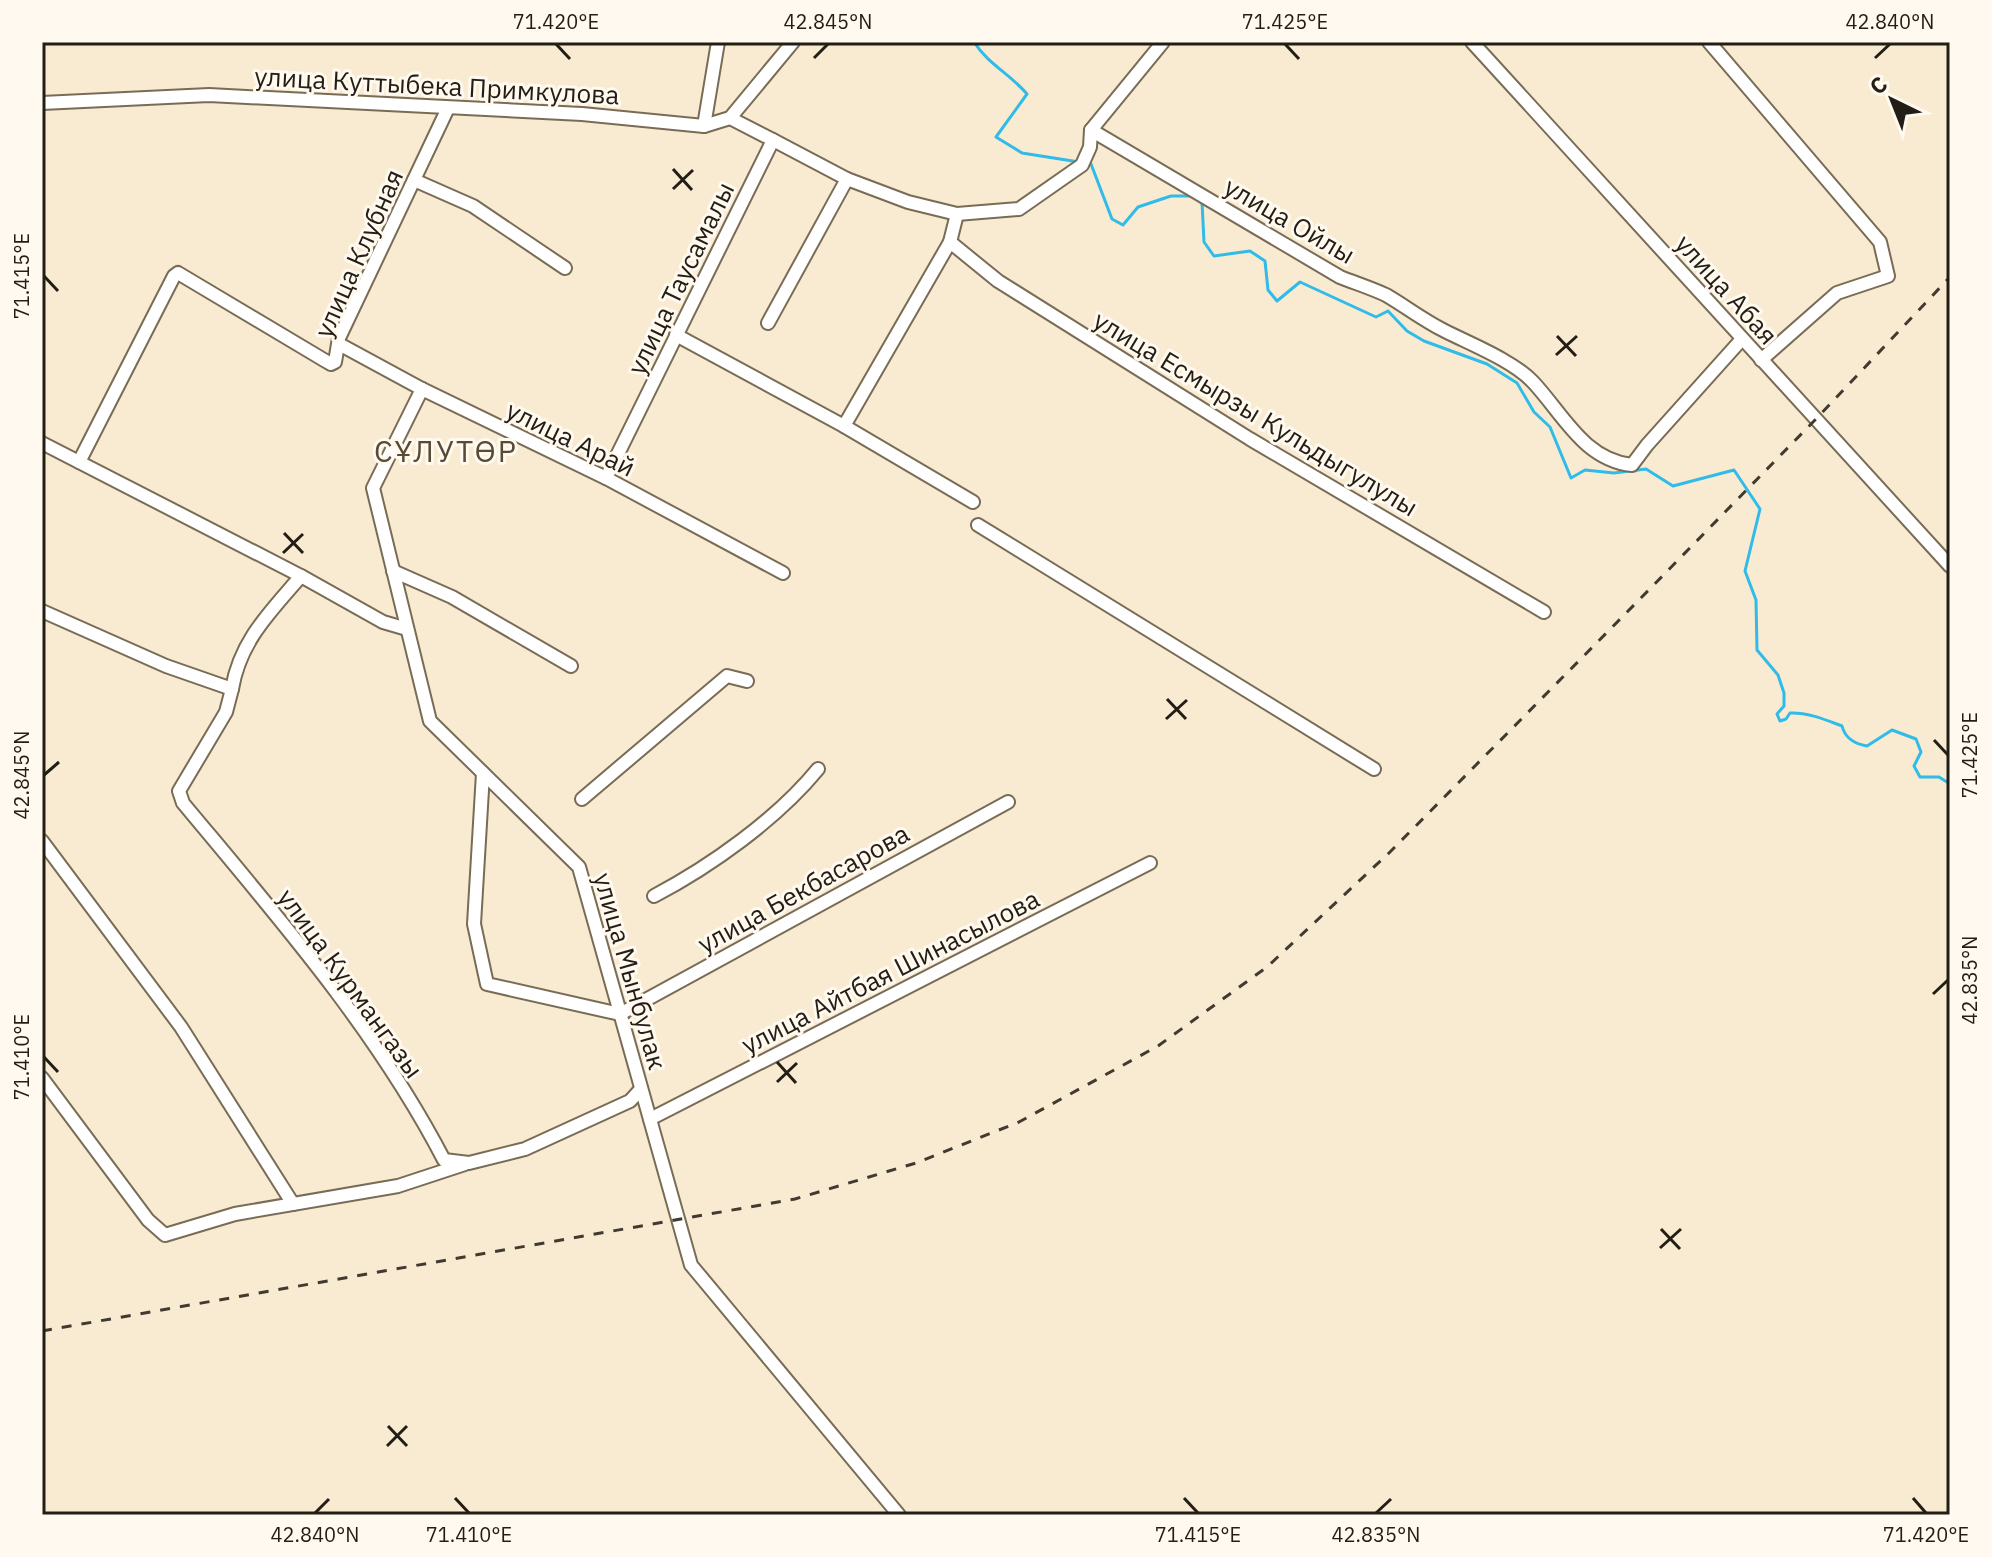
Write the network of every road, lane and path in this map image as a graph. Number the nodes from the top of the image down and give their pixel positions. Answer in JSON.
{"nodes":[{"id":1,"x":718,"y":42,"type":"edge"},
{"id":2,"x":793,"y":42,"type":"edge"},
{"id":3,"x":1163,"y":42,"type":"edge"},
{"id":4,"x":1472,"y":42,"type":"edge"},
{"id":5,"x":1709,"y":42,"type":"edge"},
{"id":6,"x":42,"y":103,"type":"edge"},
{"id":7,"x":448,"y":108,"type":"junction"},
{"id":8,"x":730,"y":118,"type":"junction"},
{"id":9,"x":704,"y":126,"type":"junction"},
{"id":10,"x":1091,"y":130,"type":"junction"},
{"id":11,"x":773,"y":140,"type":"junction"},
{"id":12,"x":847,"y":179,"type":"junction"},
{"id":13,"x":414,"y":180,"type":"junction"},
{"id":14,"x":957,"y":214,"type":"junction"},
{"id":15,"x":950,"y":242,"type":"junction"},
{"id":16,"x":565,"y":268,"type":"dead end"},
{"id":17,"x":768,"y":323,"type":"dead end"},
{"id":18,"x":676,"y":335,"type":"junction"},
{"id":19,"x":1742,"y":339,"type":"junction"},
{"id":20,"x":339,"y":344,"type":"junction"},
{"id":21,"x":1761,"y":360,"type":"junction"},
{"id":22,"x":422,"y":389,"type":"junction"},
{"id":23,"x":844,"y":426,"type":"junction"},
{"id":24,"x":42,"y":443,"type":"edge"},
{"id":25,"x":79,"y":462,"type":"junction"},
{"id":26,"x":606,"y":478,"type":"junction"},
{"id":27,"x":973,"y":502,"type":"dead end"},
{"id":28,"x":978,"y":525,"type":"dead end"},
{"id":29,"x":1950,"y":566,"type":"edge"},
{"id":30,"x":393,"y":571,"type":"junction"},
{"id":31,"x":783,"y":573,"type":"dead end"},
{"id":32,"x":301,"y":576,"type":"junction"},
{"id":33,"x":42,"y":611,"type":"edge"},
{"id":34,"x":1544,"y":612,"type":"dead end"},
{"id":35,"x":407,"y":629,"type":"junction"},
{"id":36,"x":571,"y":666,"type":"dead end"},
{"id":37,"x":747,"y":681,"type":"dead end"},
{"id":38,"x":232,"y":689,"type":"junction"},
{"id":39,"x":818,"y":769,"type":"dead end"},
{"id":40,"x":1374,"y":769,"type":"dead end"},
{"id":41,"x":483,"y":773,"type":"junction"},
{"id":42,"x":582,"y":799,"type":"dead end"},
{"id":43,"x":1008,"y":802,"type":"dead end"},
{"id":44,"x":42,"y":841,"type":"edge"},
{"id":45,"x":1150,"y":863,"type":"dead end"},
{"id":46,"x":654,"y":896,"type":"dead end"},
{"id":47,"x":620,"y":1014,"type":"junction"},
{"id":48,"x":42,"y":1078,"type":"edge"},
{"id":49,"x":641,"y":1089,"type":"junction"},
{"id":50,"x":650,"y":1119,"type":"junction"},
{"id":51,"x":469,"y":1163,"type":"junction"},
{"id":52,"x":293,"y":1204,"type":"junction"},
{"id":53,"x":899,"y":1515,"type":"edge"}],
"edges":[{"from":1,"to":9,"type":"street"},
{"from":2,"to":8,"type":"street"},
{"from":3,"to":10,"type":"street"},
{"from":4,"to":19,"type":"street","name":"улица Абая"},
{"from":5,"to":21,"type":"street"},
{"from":6,"to":7,"type":"street","name":"улица Куттыбека Примкулова"},
{"from":7,"to":9,"type":"street","name":"улица Куттыбека Примкулова"},
{"from":7,"to":13,"type":"street","name":"улица Клубная"},
{"from":8,"to":9,"type":"street","name":"улица Куттыбека Примкулова"},
{"from":8,"to":11,"type":"street"},
{"from":10,"to":14,"type":"street"},
{"from":10,"to":19,"type":"street","name":"улица Ойлы"},
{"from":11,"to":12,"type":"street"},
{"from":11,"to":18,"type":"street","name":"улица Таусамалы"},
{"from":12,"to":14,"type":"street"},
{"from":12,"to":17,"type":"street"},
{"from":13,"to":16,"type":"street"},
{"from":13,"to":20,"type":"street","name":"улица Клубная"},
{"from":14,"to":15,"type":"street"},
{"from":15,"to":23,"type":"street"},
{"from":15,"to":34,"type":"street","name":"улица Есмырзы Кульдыгулулы"},
{"from":18,"to":23,"type":"street"},
{"from":18,"to":26,"type":"street","name":"улица Таусамалы"},
{"from":19,"to":21,"type":"street","name":"улица Абая"},
{"from":20,"to":22,"type":"street","name":"улица Арай"},
{"from":20,"to":25,"type":"street","name":"улица Клубная"},
{"from":21,"to":29,"type":"street","name":"улица Абая"},
{"from":22,"to":26,"type":"street","name":"улица Арай"},
{"from":22,"to":30,"type":"street","name":"улица Мынбулак"},
{"from":23,"to":27,"type":"street"},
{"from":24,"to":25,"type":"street"},
{"from":25,"to":32,"type":"street"},
{"from":26,"to":31,"type":"street","name":"улица Арай"},
{"from":28,"to":40,"type":"street"},
{"from":30,"to":35,"type":"street","name":"улица Мынбулак"},
{"from":30,"to":36,"type":"street"},
{"from":32,"to":35,"type":"street"},
{"from":32,"to":38,"type":"street"},
{"from":33,"to":38,"type":"street"},
{"from":35,"to":41,"type":"street","name":"улица Мынбулак"},
{"from":37,"to":42,"type":"street"},
{"from":38,"to":51,"type":"street","name":"улица Курмангазы"},
{"from":39,"to":46,"type":"street"},
{"from":41,"to":47,"type":"street","name":"улица Мынбулак"},
{"from":41,"to":47,"type":"street"},
{"from":43,"to":47,"type":"street","name":"улица Бекбасарова"},
{"from":44,"to":52,"type":"street"},
{"from":45,"to":50,"type":"street","name":"улица Айтбая Шинасылова"},
{"from":47,"to":49,"type":"street","name":"улица Мынбулак"},
{"from":48,"to":52,"type":"street"},
{"from":49,"to":50,"type":"street","name":"улица Мынбулак"},
{"from":49,"to":51,"type":"street"},
{"from":50,"to":53,"type":"street","name":"улица Мынбулак"},
{"from":51,"to":52,"type":"street"}]}
